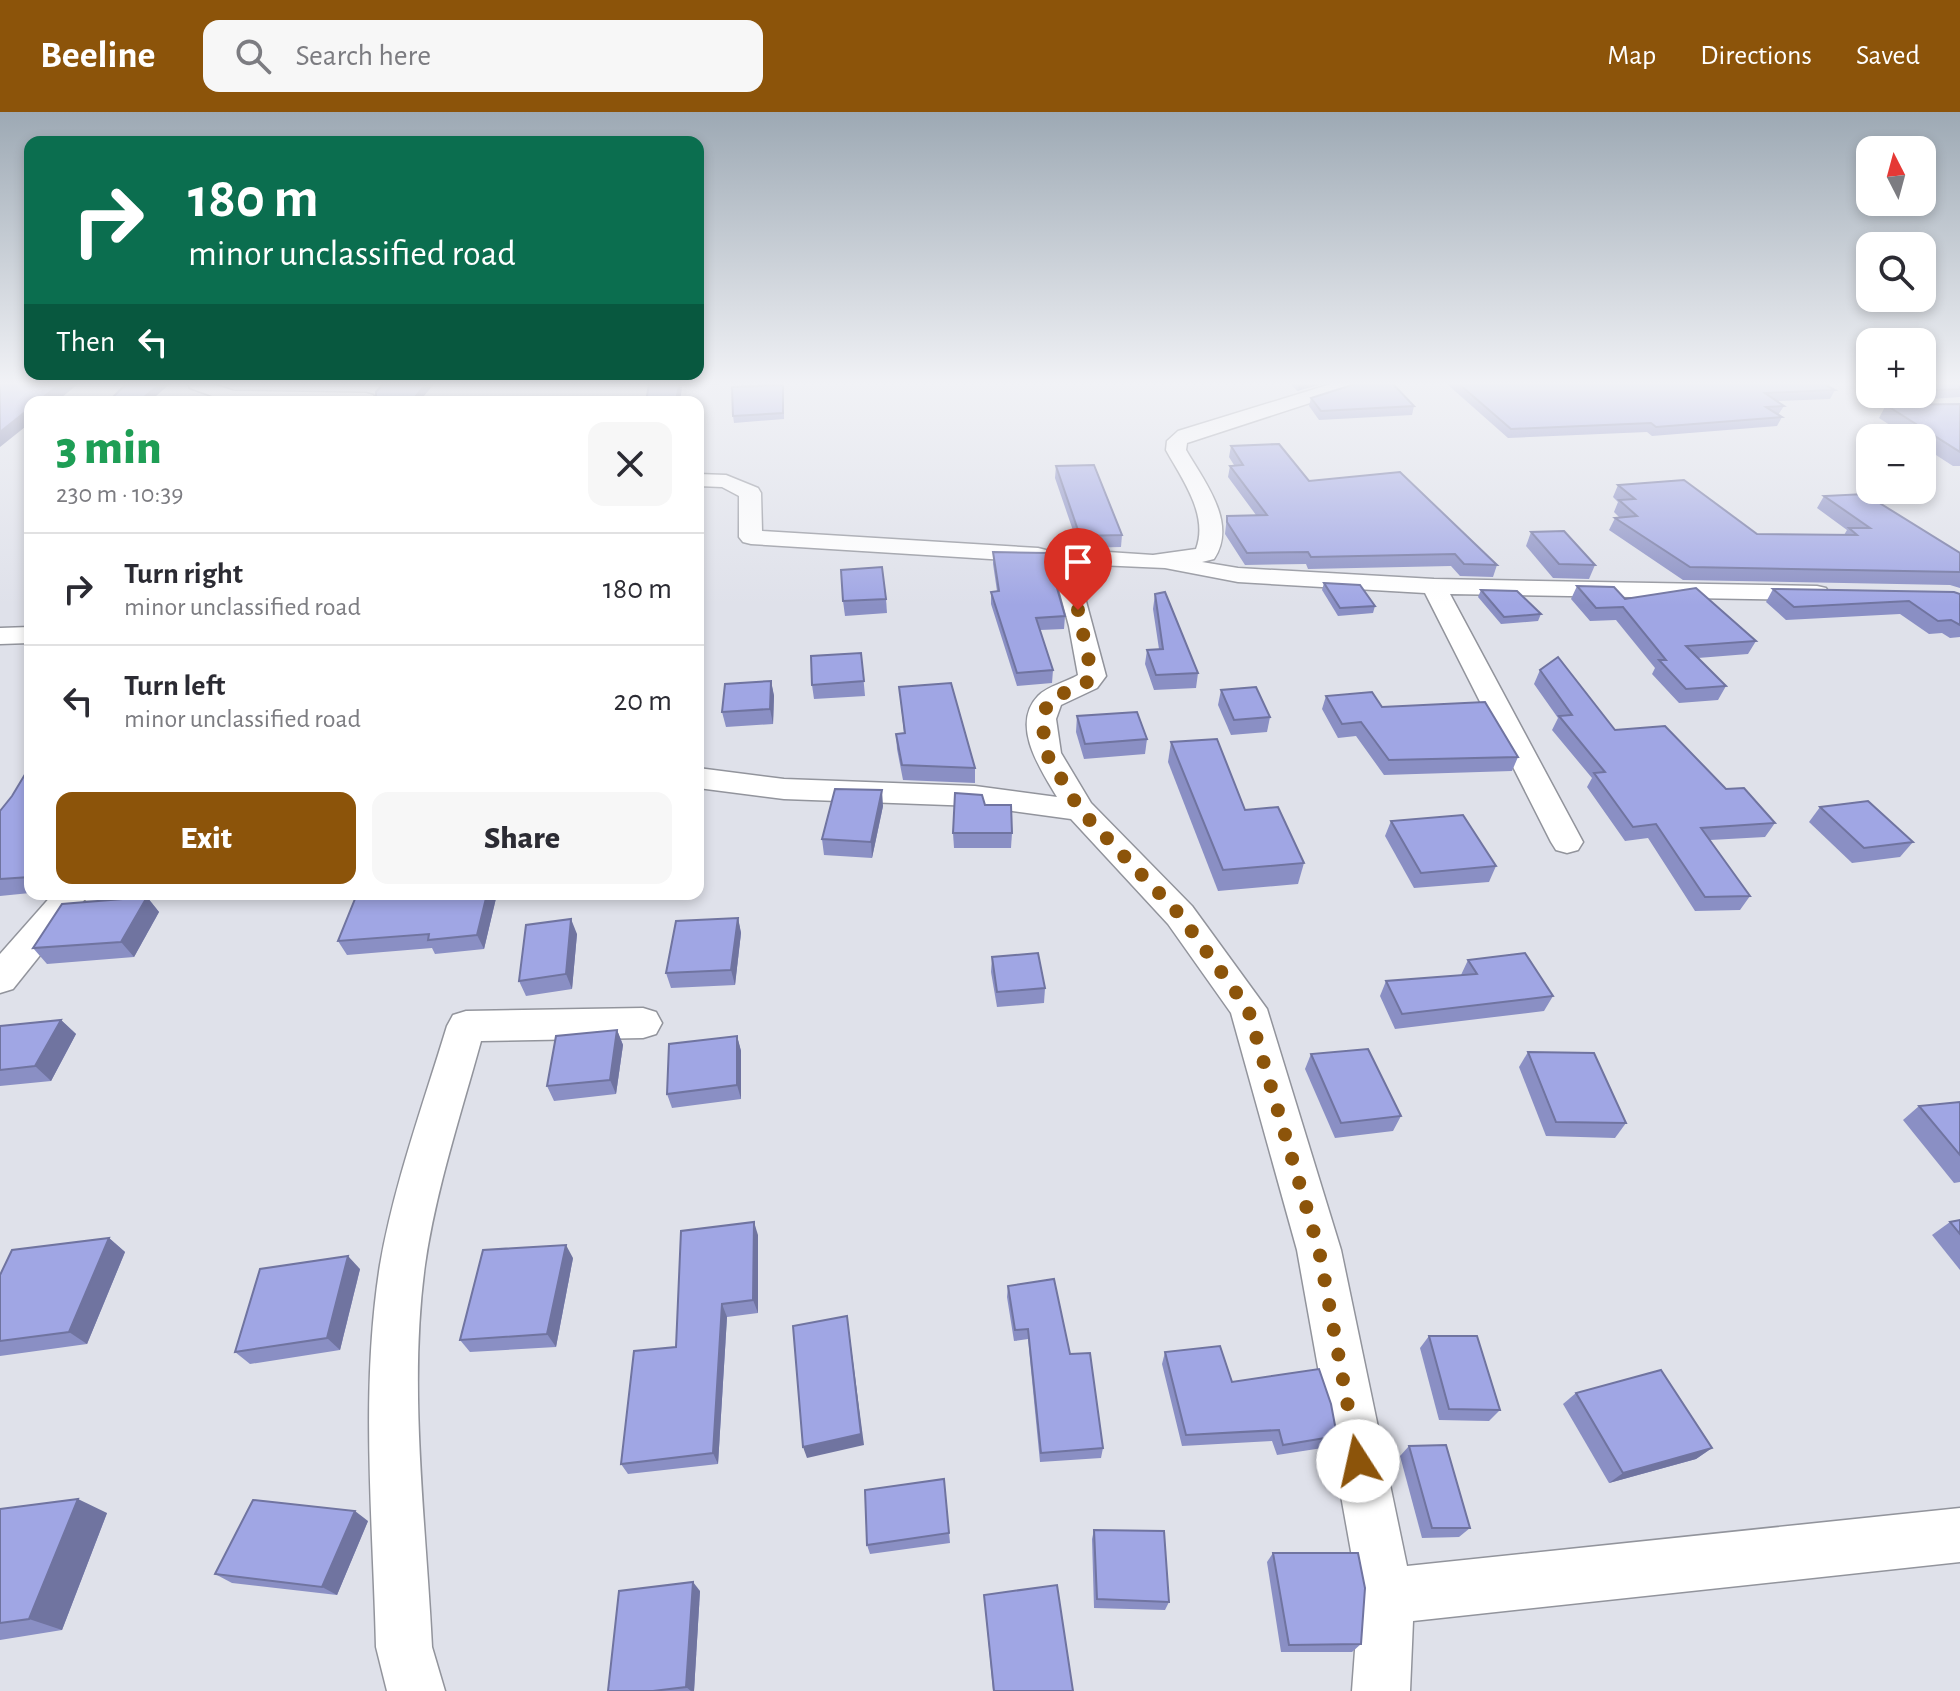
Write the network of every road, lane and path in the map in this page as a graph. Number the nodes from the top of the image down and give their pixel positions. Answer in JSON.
{"nodes":[{"id":1,"x":1180,"y":458,"type":"edge"},
{"id":2,"x":704,"y":480,"type":"edge"},
{"id":3,"x":1062,"y":556,"type":"junction"},
{"id":4,"x":1161,"y":563,"type":"junction"},
{"id":5,"x":1434,"y":586,"type":"junction"},
{"id":6,"x":1841,"y":593,"type":"edge"},
{"id":7,"x":24,"y":635,"type":"edge"},
{"id":8,"x":0,"y":636,"type":"edge"},
{"id":9,"x":704,"y":779,"type":"edge"},
{"id":10,"x":1080,"y":810,"type":"junction"},
{"id":11,"x":1567,"y":842,"type":"dead end"},
{"id":12,"x":67,"y":900,"type":"edge"},
{"id":13,"x":0,"y":979,"type":"edge"},
{"id":14,"x":643,"y":1023,"type":"dead end"},
{"id":15,"x":1960,"y":1535,"type":"edge"},
{"id":16,"x":1386,"y":1596,"type":"junction"},
{"id":17,"x":416,"y":1691,"type":"edge"},
{"id":18,"x":1381,"y":1691,"type":"edge"}],
"edges":[{"from":1,"to":4,"type":"street"},
{"from":2,"to":3,"type":"street"},
{"from":3,"to":4,"type":"street"},
{"from":3,"to":10,"type":"street"},
{"from":4,"to":5,"type":"street"},
{"from":5,"to":6,"type":"street"},
{"from":5,"to":11,"type":"street"},
{"from":7,"to":8,"type":"street"},
{"from":9,"to":10,"type":"street"},
{"from":10,"to":16,"type":"street"},
{"from":12,"to":13,"type":"street"},
{"from":14,"to":17,"type":"street"},
{"from":15,"to":16,"type":"street"},
{"from":16,"to":18,"type":"street"}]}
